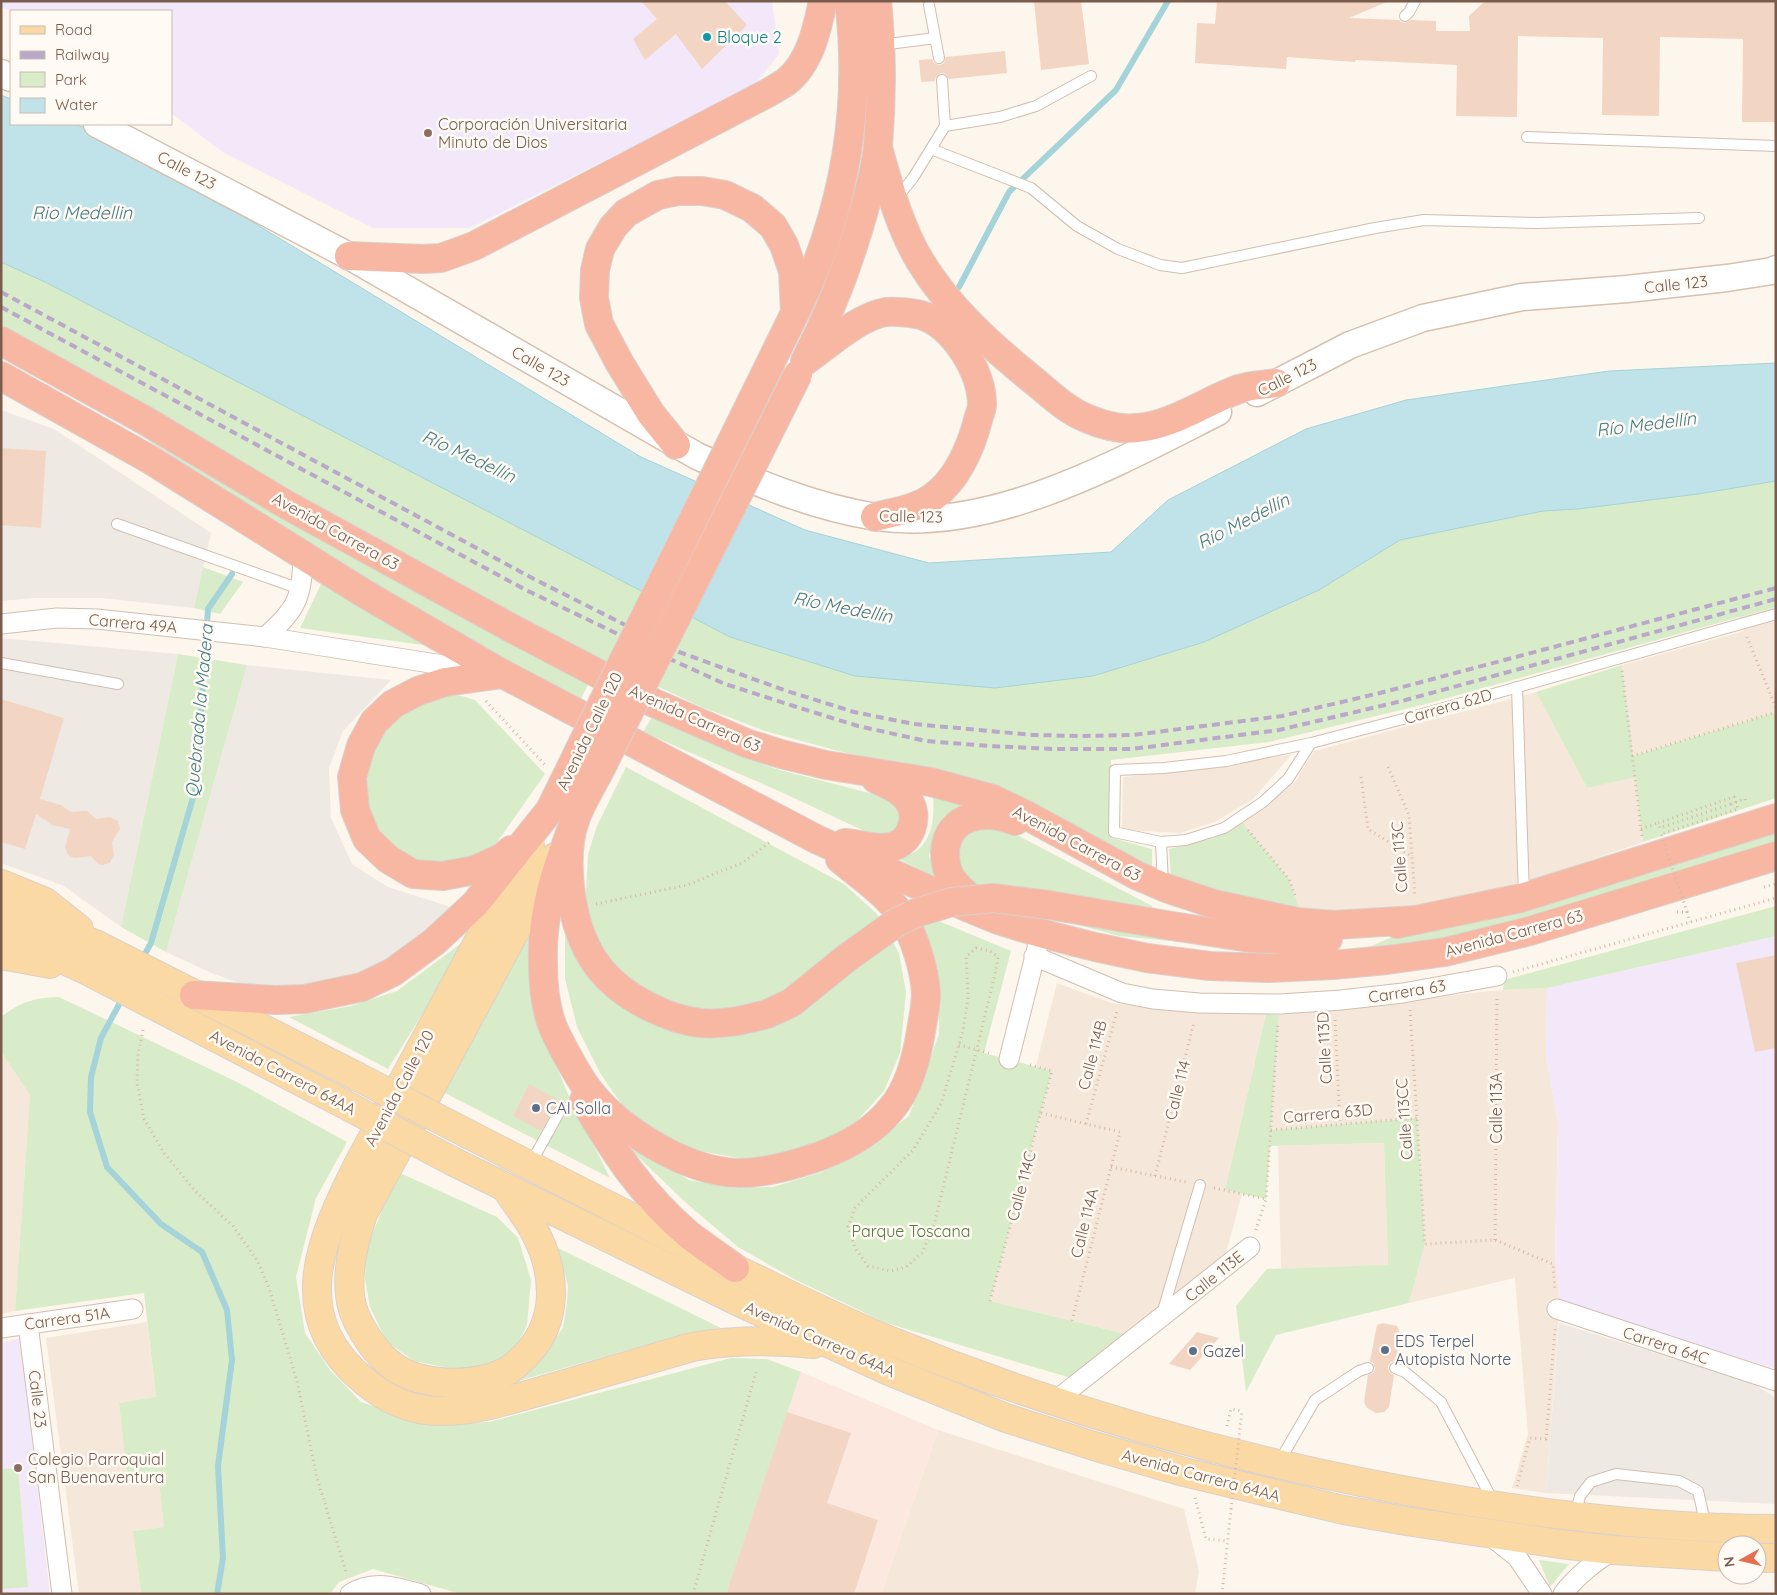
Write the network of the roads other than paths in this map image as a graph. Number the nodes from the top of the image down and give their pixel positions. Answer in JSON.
{"nodes":[{"id":1,"x":823,"y":1,"type":"edge"},
{"id":2,"x":849,"y":1,"type":"edge"},
{"id":3,"x":877,"y":1,"type":"edge"},
{"id":4,"x":1415,"y":1,"type":"edge"},
{"id":5,"x":929,"y":5,"type":"dead end"},
{"id":6,"x":1405,"y":16,"type":"dead end"},
{"id":7,"x":936,"y":38,"type":"junction"},
{"id":8,"x":880,"y":46,"type":"junction"},
{"id":9,"x":938,"y":58,"type":"dead end"},
{"id":10,"x":1091,"y":76,"type":"dead end"},
{"id":11,"x":942,"y":80,"type":"dead end"},
{"id":12,"x":100,"y":125,"type":"edge"},
{"id":13,"x":945,"y":126,"type":"junction"},
{"id":14,"x":1527,"y":137,"type":"dead end"},
{"id":15,"x":1776,"y":146,"type":"edge"},
{"id":16,"x":878,"y":148,"type":"junction"},
{"id":17,"x":932,"y":149,"type":"junction"},
{"id":18,"x":894,"y":202,"type":"junction"},
{"id":19,"x":1699,"y":218,"type":"dead end"},
{"id":20,"x":349,"y":256,"type":"junction"},
{"id":21,"x":1776,"y":269,"type":"edge"},
{"id":22,"x":795,"y":312,"type":"junction"},
{"id":23,"x":1,"y":341,"type":"edge"},
{"id":24,"x":801,"y":368,"type":"junction"},
{"id":25,"x":1,"y":376,"type":"edge"},
{"id":26,"x":1276,"y":383,"type":"junction"},
{"id":27,"x":676,"y":445,"type":"junction"},
{"id":28,"x":875,"y":517,"type":"junction"},
{"id":29,"x":117,"y":524,"type":"dead end"},
{"id":30,"x":303,"y":556,"type":"junction"},
{"id":31,"x":300,"y":589,"type":"junction"},
{"id":32,"x":1776,"y":614,"type":"edge"},
{"id":33,"x":1,"y":624,"type":"edge"},
{"id":34,"x":265,"y":637,"type":"junction"},
{"id":35,"x":1,"y":663,"type":"edge"},
{"id":36,"x":502,"y":674,"type":"junction"},
{"id":37,"x":118,"y":684,"type":"dead end"},
{"id":38,"x":1517,"y":686,"type":"junction"},
{"id":39,"x":1311,"y":743,"type":"junction"},
{"id":40,"x":863,"y":772,"type":"junction"},
{"id":41,"x":550,"y":810,"type":"junction"},
{"id":42,"x":1776,"y":818,"type":"edge"},
{"id":43,"x":575,"y":820,"type":"junction"},
{"id":44,"x":816,"y":839,"type":"junction"},
{"id":45,"x":1161,"y":842,"type":"junction"},
{"id":46,"x":1100,"y":856,"type":"junction"},
{"id":47,"x":1776,"y":856,"type":"edge"},
{"id":48,"x":1,"y":884,"type":"edge"},
{"id":49,"x":1163,"y":887,"type":"junction"},
{"id":50,"x":1524,"y":897,"type":"junction"},
{"id":51,"x":1,"y":906,"type":"edge"},
{"id":52,"x":998,"y":920,"type":"junction"},
{"id":53,"x":1416,"y":920,"type":"junction"},
{"id":54,"x":1,"y":931,"type":"edge"},
{"id":55,"x":1037,"y":944,"type":"junction"},
{"id":56,"x":97,"y":945,"type":"junction"},
{"id":57,"x":1,"y":955,"type":"edge"},
{"id":58,"x":84,"y":969,"type":"junction"},
{"id":59,"x":1497,"y":976,"type":"road end"},
{"id":60,"x":194,"y":995,"type":"junction"},
{"id":61,"x":767,"y":1014,"type":"joint"},
{"id":62,"x":551,"y":1022,"type":"junction"},
{"id":63,"x":1009,"y":1059,"type":"dead end"},
{"id":64,"x":562,"y":1107,"type":"dead end"},
{"id":65,"x":530,"y":1166,"type":"junction"},
{"id":66,"x":1200,"y":1185,"type":"dead end"},
{"id":67,"x":505,"y":1187,"type":"junction"},
{"id":68,"x":1250,"y":1247,"type":"road end"},
{"id":69,"x":735,"y":1268,"type":"junction"},
{"id":70,"x":133,"y":1309,"type":"dead end"},
{"id":71,"x":1557,"y":1309,"type":"road end"},
{"id":72,"x":1161,"y":1320,"type":"junction"},
{"id":73,"x":28,"y":1324,"type":"junction"},
{"id":74,"x":1,"y":1328,"type":"edge"},
{"id":75,"x":834,"y":1346,"type":"junction"},
{"id":76,"x":1368,"y":1368,"type":"dead end"},
{"id":77,"x":1395,"y":1368,"type":"dead end"},
{"id":78,"x":1776,"y":1381,"type":"edge"},
{"id":79,"x":1056,"y":1401,"type":"junction"},
{"id":80,"x":1277,"y":1464,"type":"junction"},
{"id":81,"x":1503,"y":1507,"type":"junction"},
{"id":82,"x":1575,"y":1516,"type":"junction"},
{"id":83,"x":1706,"y":1526,"type":"junction"},
{"id":84,"x":1776,"y":1529,"type":"edge"},
{"id":85,"x":1487,"y":1534,"type":"junction"},
{"id":86,"x":1613,"y":1550,"type":"junction"},
{"id":87,"x":1717,"y":1556,"type":"edge"},
{"id":88,"x":351,"y":1593,"type":"edge"},
{"id":89,"x":62,"y":1594,"type":"edge"},
{"id":90,"x":421,"y":1594,"type":"edge"},
{"id":91,"x":1542,"y":1594,"type":"edge"},
{"id":92,"x":1563,"y":1594,"type":"edge"}],
"edges":[{"from":1,"to":20,"type":"highway"},
{"from":2,"to":22,"type":"highway","name":"Avenida Calle 120"},
{"from":3,"to":8,"type":"highway"},
{"from":4,"to":6,"type":"lane"},
{"from":5,"to":7,"type":"lane"},
{"from":7,"to":8,"type":"lane"},
{"from":7,"to":9,"type":"lane"},
{"from":8,"to":16,"type":"highway"},
{"from":10,"to":13,"type":"lane"},
{"from":11,"to":13,"type":"lane"},
{"from":12,"to":20,"type":"main road","name":"Calle 123"},
{"from":13,"to":17,"type":"lane"},
{"from":14,"to":15,"type":"lane"},
{"from":16,"to":18,"type":"highway"},
{"from":16,"to":24,"type":"highway","name":"Avenida Calle 120"},
{"from":17,"to":18,"type":"lane"},
{"from":17,"to":19,"type":"lane"},
{"from":18,"to":26,"type":"highway"},
{"from":20,"to":27,"type":"main road","name":"Calle 123"},
{"from":21,"to":26,"type":"main road","name":"Calle 123"},
{"from":22,"to":27,"type":"highway"},
{"from":22,"to":41,"type":"highway","name":"Avenida Calle 120","bridge":true},
{"from":23,"to":40,"type":"highway","name":"Avenida Carrera 63"},
{"from":24,"to":28,"type":"highway"},
{"from":24,"to":43,"type":"highway","name":"Avenida Calle 120","bridge":true},
{"from":25,"to":30,"type":"highway","name":"Avenida Carrera 63"},
{"from":26,"to":28,"type":"main road","name":"Calle 123"},
{"from":27,"to":28,"type":"main road","name":"Calle 123"},
{"from":29,"to":31,"type":"lane"},
{"from":30,"to":31,"type":"street"},
{"from":30,"to":36,"type":"highway","name":"Avenida Carrera 63"},
{"from":31,"to":34,"type":"street"},
{"from":32,"to":38,"type":"lane","name":"Carrera 62D"},
{"from":33,"to":34,"type":"street","name":"Carrera 49A"},
{"from":34,"to":36,"type":"street","name":"Carrera 49A"},
{"from":35,"to":37,"type":"lane"},
{"from":36,"to":41,"type":"highway"},
{"from":36,"to":44,"type":"highway","name":"Avenida Carrera 63"},
{"from":38,"to":39,"type":"lane","name":"Carrera 62D"},
{"from":38,"to":50,"type":"lane"},
{"from":39,"to":45,"type":"lane"},
{"from":39,"to":45,"type":"lane","name":"Carrera 62D"},
{"from":40,"to":44,"type":"highway"},
{"from":40,"to":46,"type":"highway","name":"Avenida Carrera 63"},
{"from":41,"to":60,"type":"highway"},
{"from":41,"to":75,"type":"main road","name":"Avenida Calle 120"},
{"from":42,"to":50,"type":"highway","name":"Avenida Carrera 63"},
{"from":43,"to":61,"type":"highway","name":"Avenida Calle 120"},
{"from":43,"to":62,"type":"highway"},
{"from":43,"to":67,"type":"main road","name":"Avenida Calle 120"},
{"from":44,"to":52,"type":"highway","name":"Avenida Carrera 63"},
{"from":44,"to":62,"type":"highway"},
{"from":45,"to":49,"type":"lane"},
{"from":46,"to":49,"type":"highway","name":"Avenida Carrera 63"},
{"from":46,"to":52,"type":"highway"},
{"from":47,"to":55,"type":"highway","name":"Avenida Carrera 63"},
{"from":48,"to":56,"type":"main road"},
{"from":49,"to":53,"type":"highway","name":"Avenida Carrera 63"},
{"from":50,"to":53,"type":"highway","name":"Avenida Carrera 63"},
{"from":51,"to":56,"type":"main road"},
{"from":52,"to":55,"type":"highway","name":"Avenida Carrera 63"},
{"from":53,"to":61,"type":"highway","name":"Avenida Carrera 63","bridge":true},
{"from":54,"to":58,"type":"main road","name":"Avenida Carrera 64AA"},
{"from":55,"to":59,"type":"street","name":"Carrera 63"},
{"from":55,"to":63,"type":"street"},
{"from":56,"to":60,"type":"main road","name":"Avenida Carrera 64AA"},
{"from":57,"to":58,"type":"main road"},
{"from":58,"to":67,"type":"main road","name":"Avenida Carrera 64AA","bridge":true},
{"from":60,"to":65,"type":"main road","name":"Avenida Carrera 64AA","bridge":true},
{"from":62,"to":69,"type":"highway"},
{"from":64,"to":65,"type":"lane"},
{"from":65,"to":69,"type":"main road","name":"Avenida Carrera 64AA"},
{"from":66,"to":72,"type":"lane"},
{"from":67,"to":75,"type":"main road","name":"Avenida Carrera 64AA"},
{"from":68,"to":72,"type":"street","name":"Calle 113E"},
{"from":69,"to":79,"type":"main road","name":"Avenida Carrera 64AA"},
{"from":70,"to":73,"type":"street","name":"Carrera 51A"},
{"from":71,"to":78,"type":"street","name":"Carrera 64C"},
{"from":72,"to":79,"type":"street","name":"Calle 113E"},
{"from":73,"to":74,"type":"street","name":"Carrera 51A"},
{"from":73,"to":89,"type":"street","name":"Calle 23"},
{"from":75,"to":85,"type":"main road","name":"Avenida Carrera 64AA"},
{"from":76,"to":80,"type":"lane"},
{"from":77,"to":81,"type":"lane"},
{"from":79,"to":80,"type":"main road","name":"Avenida Carrera 64AA"},
{"from":80,"to":81,"type":"main road","name":"Avenida Carrera 64AA"},
{"from":81,"to":82,"type":"main road","name":"Avenida Carrera 64AA"},
{"from":82,"to":83,"type":"main road","name":"Avenida Carrera 64AA"},
{"from":82,"to":83,"type":"lane"},
{"from":83,"to":84,"type":"main road","name":"Avenida Carrera 64AA"},
{"from":85,"to":86,"type":"main road","name":"Avenida Carrera 64AA"},
{"from":85,"to":91,"type":"street"},
{"from":86,"to":87,"type":"main road","name":"Avenida Carrera 64AA"},
{"from":86,"to":92,"type":"street"},
{"from":88,"to":90,"type":"street"}]}
